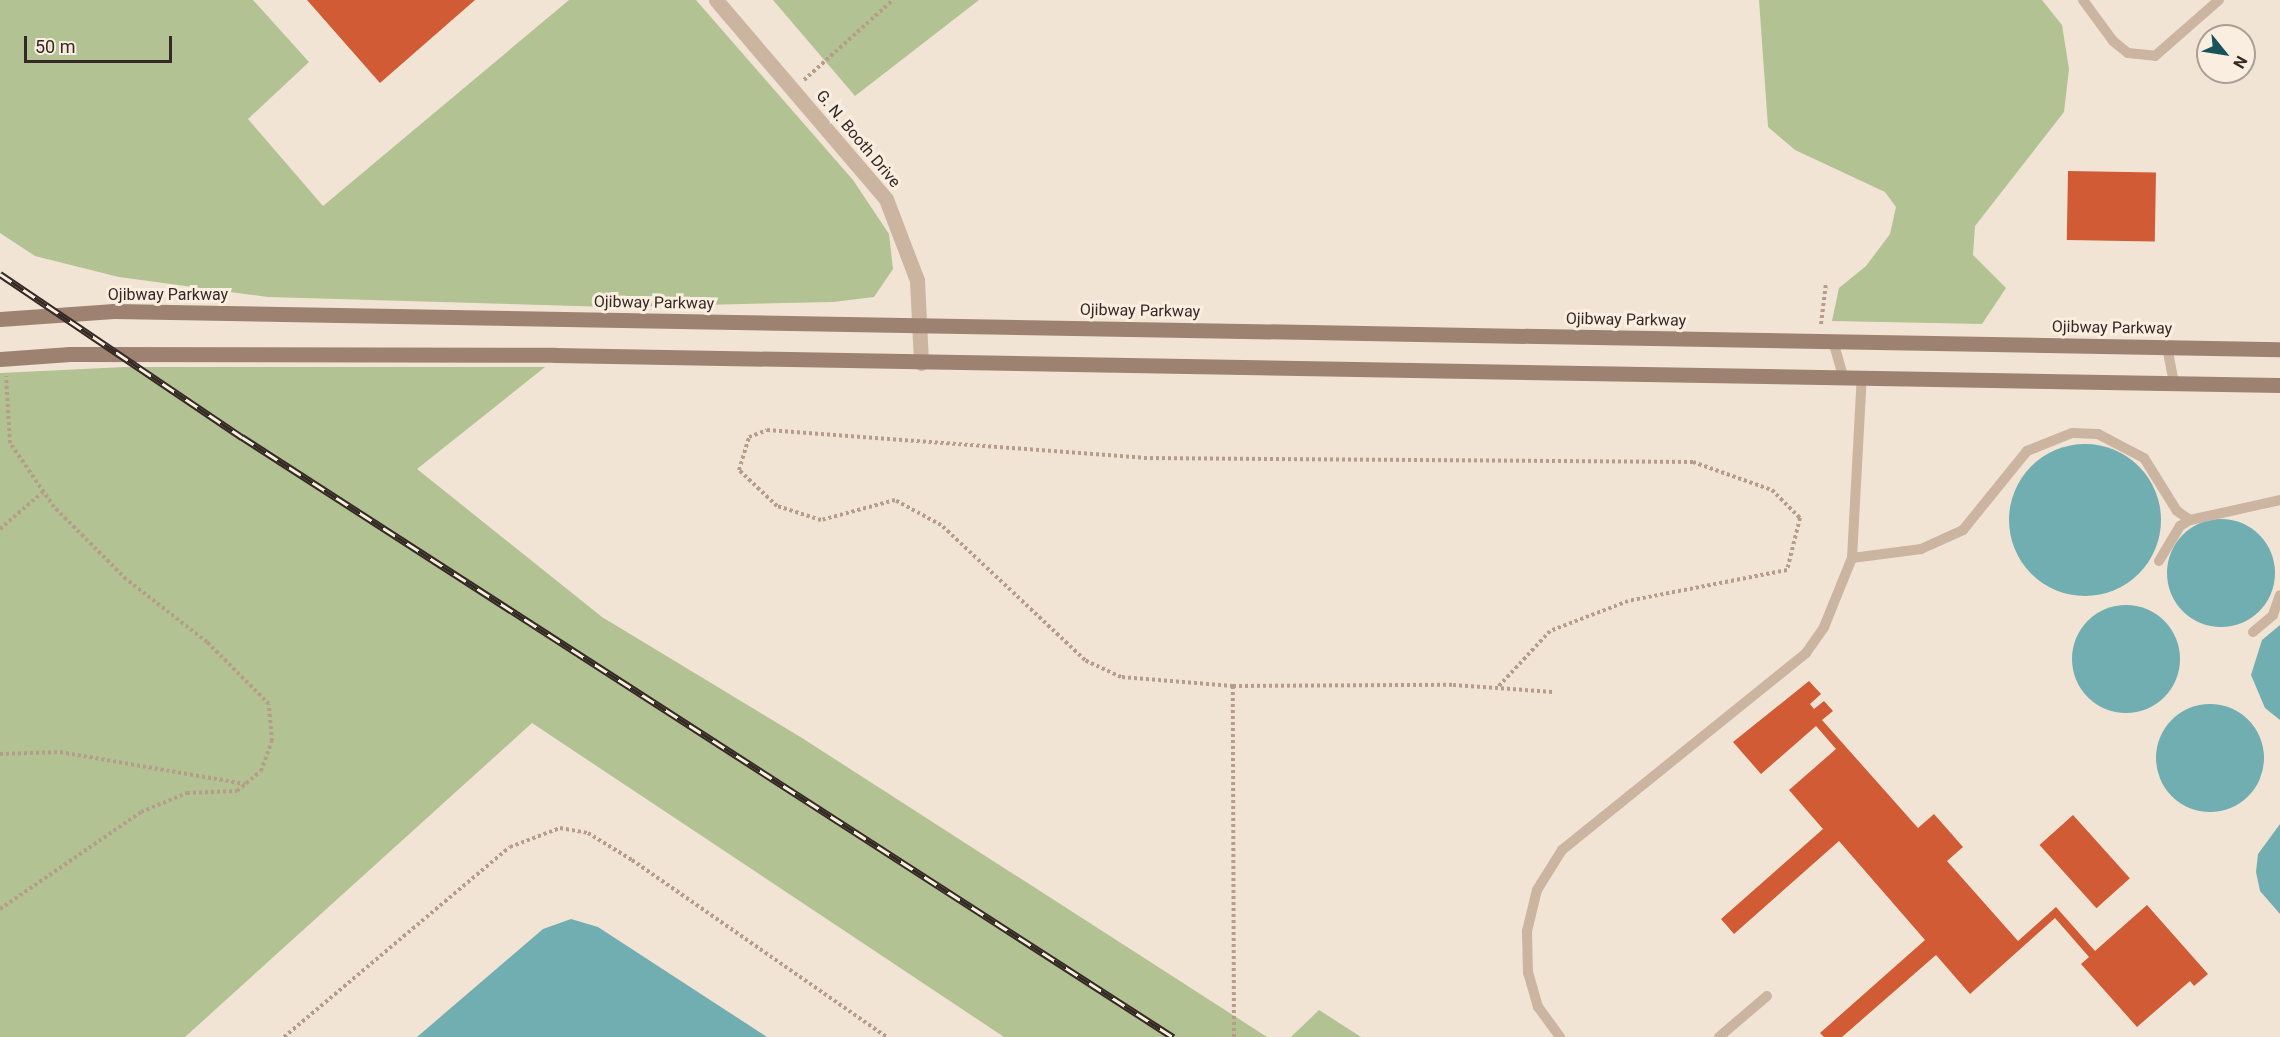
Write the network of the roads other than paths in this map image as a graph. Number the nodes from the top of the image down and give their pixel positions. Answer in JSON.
{"nodes":[{"id":1,"x":716,"y":0,"type":"edge"},
{"id":2,"x":2083,"y":0,"type":"edge"},
{"id":3,"x":2219,"y":0,"type":"edge"},
{"id":4,"x":0,"y":320,"type":"edge"},
{"id":5,"x":921,"y":326,"type":"junction"},
{"id":6,"x":1826,"y":341,"type":"junction"},
{"id":7,"x":2167,"y":347,"type":"junction"},
{"id":8,"x":2280,"y":349,"type":"edge"},
{"id":9,"x":3,"y":358,"type":"edge"},
{"id":10,"x":921,"y":363,"type":"junction"},
{"id":11,"x":1843,"y":376,"type":"junction"},
{"id":12,"x":1862,"y":376,"type":"junction"},
{"id":13,"x":2174,"y":383,"type":"junction"},
{"id":14,"x":2280,"y":385,"type":"edge"},
{"id":15,"x":2280,"y":500,"type":"edge"},
{"id":16,"x":2190,"y":520,"type":"junction"},
{"id":17,"x":1852,"y":558,"type":"junction"},
{"id":18,"x":2159,"y":561,"type":"dead end"},
{"id":19,"x":2280,"y":596,"type":"edge"},
{"id":20,"x":2253,"y":632,"type":"dead end"},
{"id":21,"x":1767,"y":996,"type":"dead end"},
{"id":22,"x":1560,"y":1037,"type":"edge"},
{"id":23,"x":1719,"y":1037,"type":"edge"}],
"edges":[{"from":1,"to":5,"type":"street","name":"G. N. Booth Drive"},
{"from":2,"to":3,"type":"lane"},
{"from":4,"to":5,"type":"main road","name":"Ojibway Parkway"},
{"from":5,"to":6,"type":"main road","name":"Ojibway Parkway"},
{"from":5,"to":10,"type":"street","name":"G. N. Booth Drive"},
{"from":6,"to":7,"type":"main road","name":"Ojibway Parkway"},
{"from":6,"to":11,"type":"lane"},
{"from":7,"to":8,"type":"main road","name":"Ojibway Parkway"},
{"from":7,"to":13,"type":"lane"},
{"from":9,"to":10,"type":"main road"},
{"from":10,"to":11,"type":"main road"},
{"from":11,"to":12,"type":"main road"},
{"from":12,"to":13,"type":"main road"},
{"from":12,"to":17,"type":"lane"},
{"from":13,"to":14,"type":"main road"},
{"from":15,"to":16,"type":"lane"},
{"from":16,"to":17,"type":"lane"},
{"from":16,"to":18,"type":"lane"},
{"from":17,"to":22,"type":"lane"},
{"from":19,"to":20,"type":"lane"},
{"from":21,"to":23,"type":"lane"}]}
